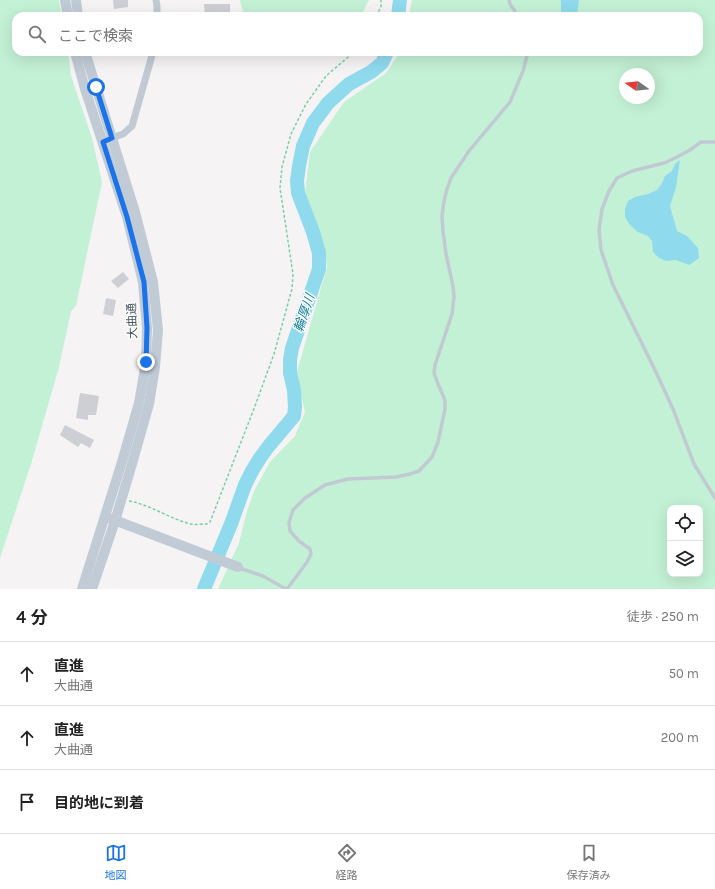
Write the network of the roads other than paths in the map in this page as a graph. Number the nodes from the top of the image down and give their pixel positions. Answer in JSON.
{"nodes":[{"id":1,"x":65,"y":0,"type":"edge"},
{"id":2,"x":76,"y":0,"type":"edge"},
{"id":3,"x":156,"y":0,"type":"edge"},
{"id":4,"x":509,"y":0,"type":"edge"},
{"id":5,"x":67,"y":12,"type":"edge"},
{"id":6,"x":78,"y":12,"type":"edge"},
{"id":7,"x":157,"y":12,"type":"edge"},
{"id":8,"x":515,"y":12,"type":"edge"},
{"id":9,"x":76,"y":56,"type":"edge"},
{"id":10,"x":86,"y":56,"type":"edge"},
{"id":11,"x":152,"y":56,"type":"edge"},
{"id":12,"x":527,"y":56,"type":"edge"},
{"id":13,"x":107,"y":140,"type":"junction"},
{"id":14,"x":715,"y":142,"type":"edge"},
{"id":15,"x":715,"y":498,"type":"edge"},
{"id":16,"x":105,"y":517,"type":"junction"},
{"id":17,"x":115,"y":521,"type":"junction"},
{"id":18,"x":238,"y":567,"type":"joint"},
{"id":19,"x":82,"y":589,"type":"edge"},
{"id":20,"x":92,"y":589,"type":"edge"},
{"id":21,"x":286,"y":589,"type":"edge"}],
"edges":[{"from":1,"to":5,"type":"main road"},
{"from":2,"to":6,"type":"main road"},
{"from":3,"to":7,"type":"street"},
{"from":4,"to":8,"type":"lane"},
{"from":9,"to":13,"type":"main road","name":"大曲通"},
{"from":10,"to":13,"type":"main road","name":"大曲通"},
{"from":11,"to":13,"type":"street"},
{"from":12,"to":21,"type":"lane"},
{"from":13,"to":16,"type":"main road","name":"大曲通"},
{"from":13,"to":17,"type":"main road","name":"大曲通"},
{"from":14,"to":15,"type":"lane"},
{"from":16,"to":17,"type":"main road"},
{"from":16,"to":19,"type":"main road","name":"大曲通"},
{"from":17,"to":18,"type":"main road"},
{"from":17,"to":20,"type":"main road","name":"大曲通"},
{"from":18,"to":21,"type":"lane"}]}
